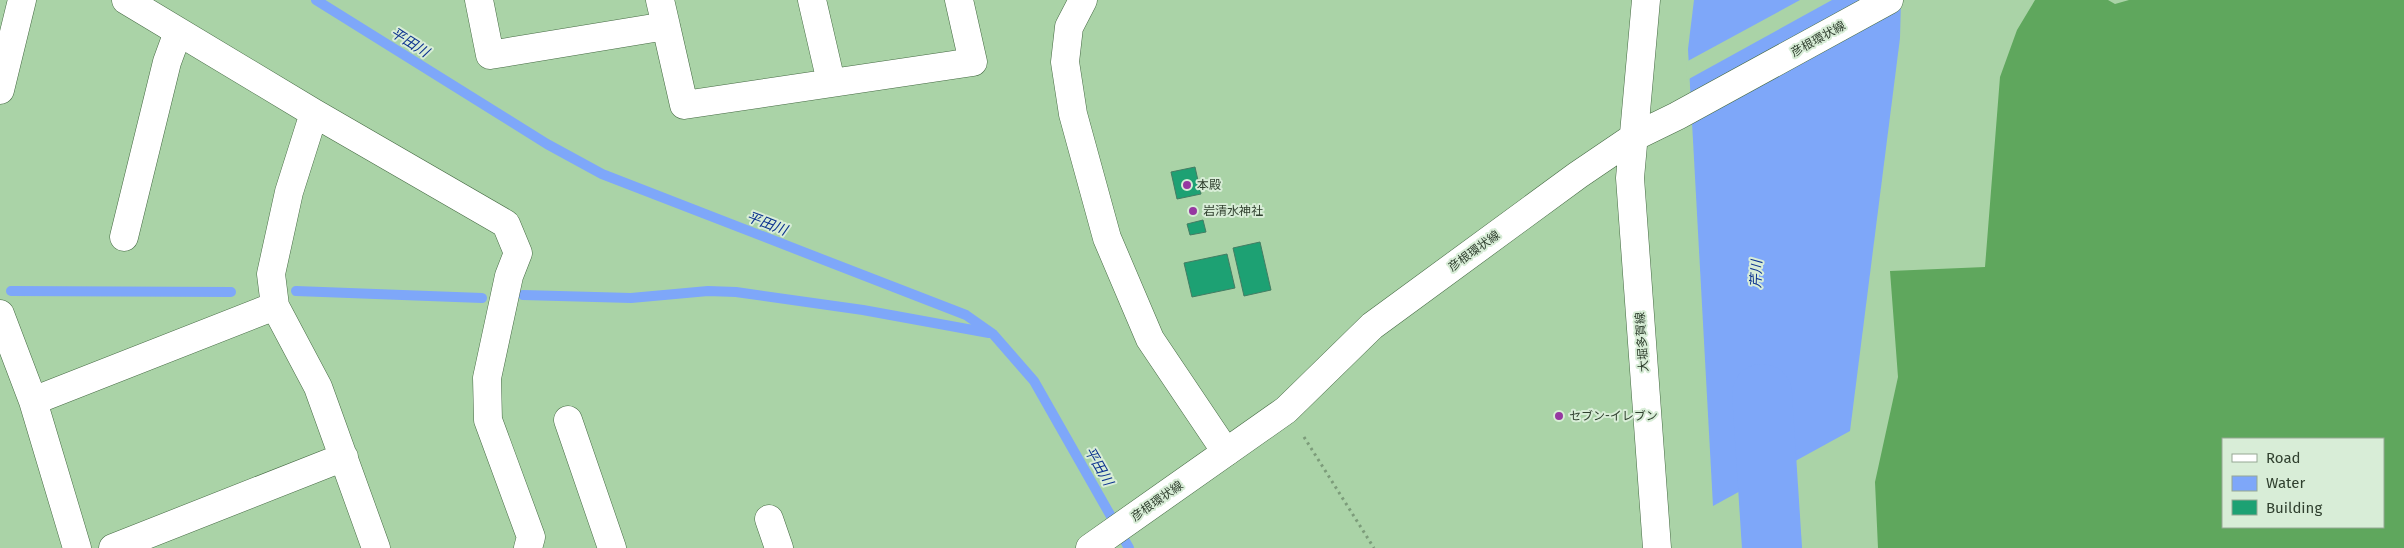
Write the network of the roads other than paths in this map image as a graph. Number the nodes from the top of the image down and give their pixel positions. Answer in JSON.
{"nodes":[{"id":1,"x":22,"y":0,"type":"edge"},
{"id":2,"x":126,"y":0,"type":"edge"},
{"id":3,"x":479,"y":0,"type":"edge"},
{"id":4,"x":812,"y":0,"type":"edge"},
{"id":5,"x":959,"y":0,"type":"edge"},
{"id":6,"x":1083,"y":0,"type":"edge"},
{"id":7,"x":1646,"y":0,"type":"edge"},
{"id":8,"x":1890,"y":0,"type":"edge"},
{"id":9,"x":663,"y":13,"type":"edge"},
{"id":10,"x":178,"y":32,"type":"junction"},
{"id":11,"x":831,"y":82,"type":"junction"},
{"id":12,"x":0,"y":90,"type":"edge"},
{"id":13,"x":314,"y":113,"type":"junction"},
{"id":14,"x":1634,"y":137,"type":"junction"},
{"id":15,"x":124,"y":237,"type":"dead end"},
{"id":16,"x":275,"y":306,"type":"junction"},
{"id":17,"x":0,"y":314,"type":"edge"},
{"id":18,"x":33,"y":401,"type":"junction"},
{"id":19,"x":568,"y":420,"type":"dead end"},
{"id":20,"x":1226,"y":452,"type":"junction"},
{"id":21,"x":344,"y":457,"type":"junction"},
{"id":22,"x":769,"y":519,"type":"dead end"},
{"id":23,"x":1111,"y":534,"type":"edge"},
{"id":24,"x":77,"y":548,"type":"edge"},
{"id":25,"x":113,"y":548,"type":"edge"},
{"id":26,"x":376,"y":548,"type":"edge"},
{"id":27,"x":528,"y":548,"type":"edge"},
{"id":28,"x":612,"y":548,"type":"edge"},
{"id":29,"x":779,"y":548,"type":"edge"},
{"id":30,"x":1657,"y":548,"type":"edge"}],
"edges":[{"from":1,"to":12,"type":"street"},
{"from":2,"to":10,"type":"street"},
{"from":3,"to":9,"type":"street"},
{"from":4,"to":11,"type":"street"},
{"from":5,"to":11,"type":"street"},
{"from":6,"to":20,"type":"street"},
{"from":7,"to":14,"type":"street","name":"大堀多賀線"},
{"from":8,"to":14,"type":"street","name":"彦根環状線"},
{"from":9,"to":11,"type":"street"},
{"from":10,"to":13,"type":"street"},
{"from":10,"to":15,"type":"street"},
{"from":13,"to":16,"type":"street"},
{"from":13,"to":27,"type":"street"},
{"from":14,"to":20,"type":"street","name":"彦根環状線"},
{"from":14,"to":30,"type":"street","name":"大堀多賀線"},
{"from":16,"to":18,"type":"street"},
{"from":16,"to":21,"type":"street"},
{"from":17,"to":18,"type":"street"},
{"from":18,"to":24,"type":"street"},
{"from":19,"to":28,"type":"street"},
{"from":20,"to":23,"type":"street","name":"彦根環状線"},
{"from":21,"to":25,"type":"street"},
{"from":21,"to":26,"type":"street"},
{"from":22,"to":29,"type":"street"}]}
